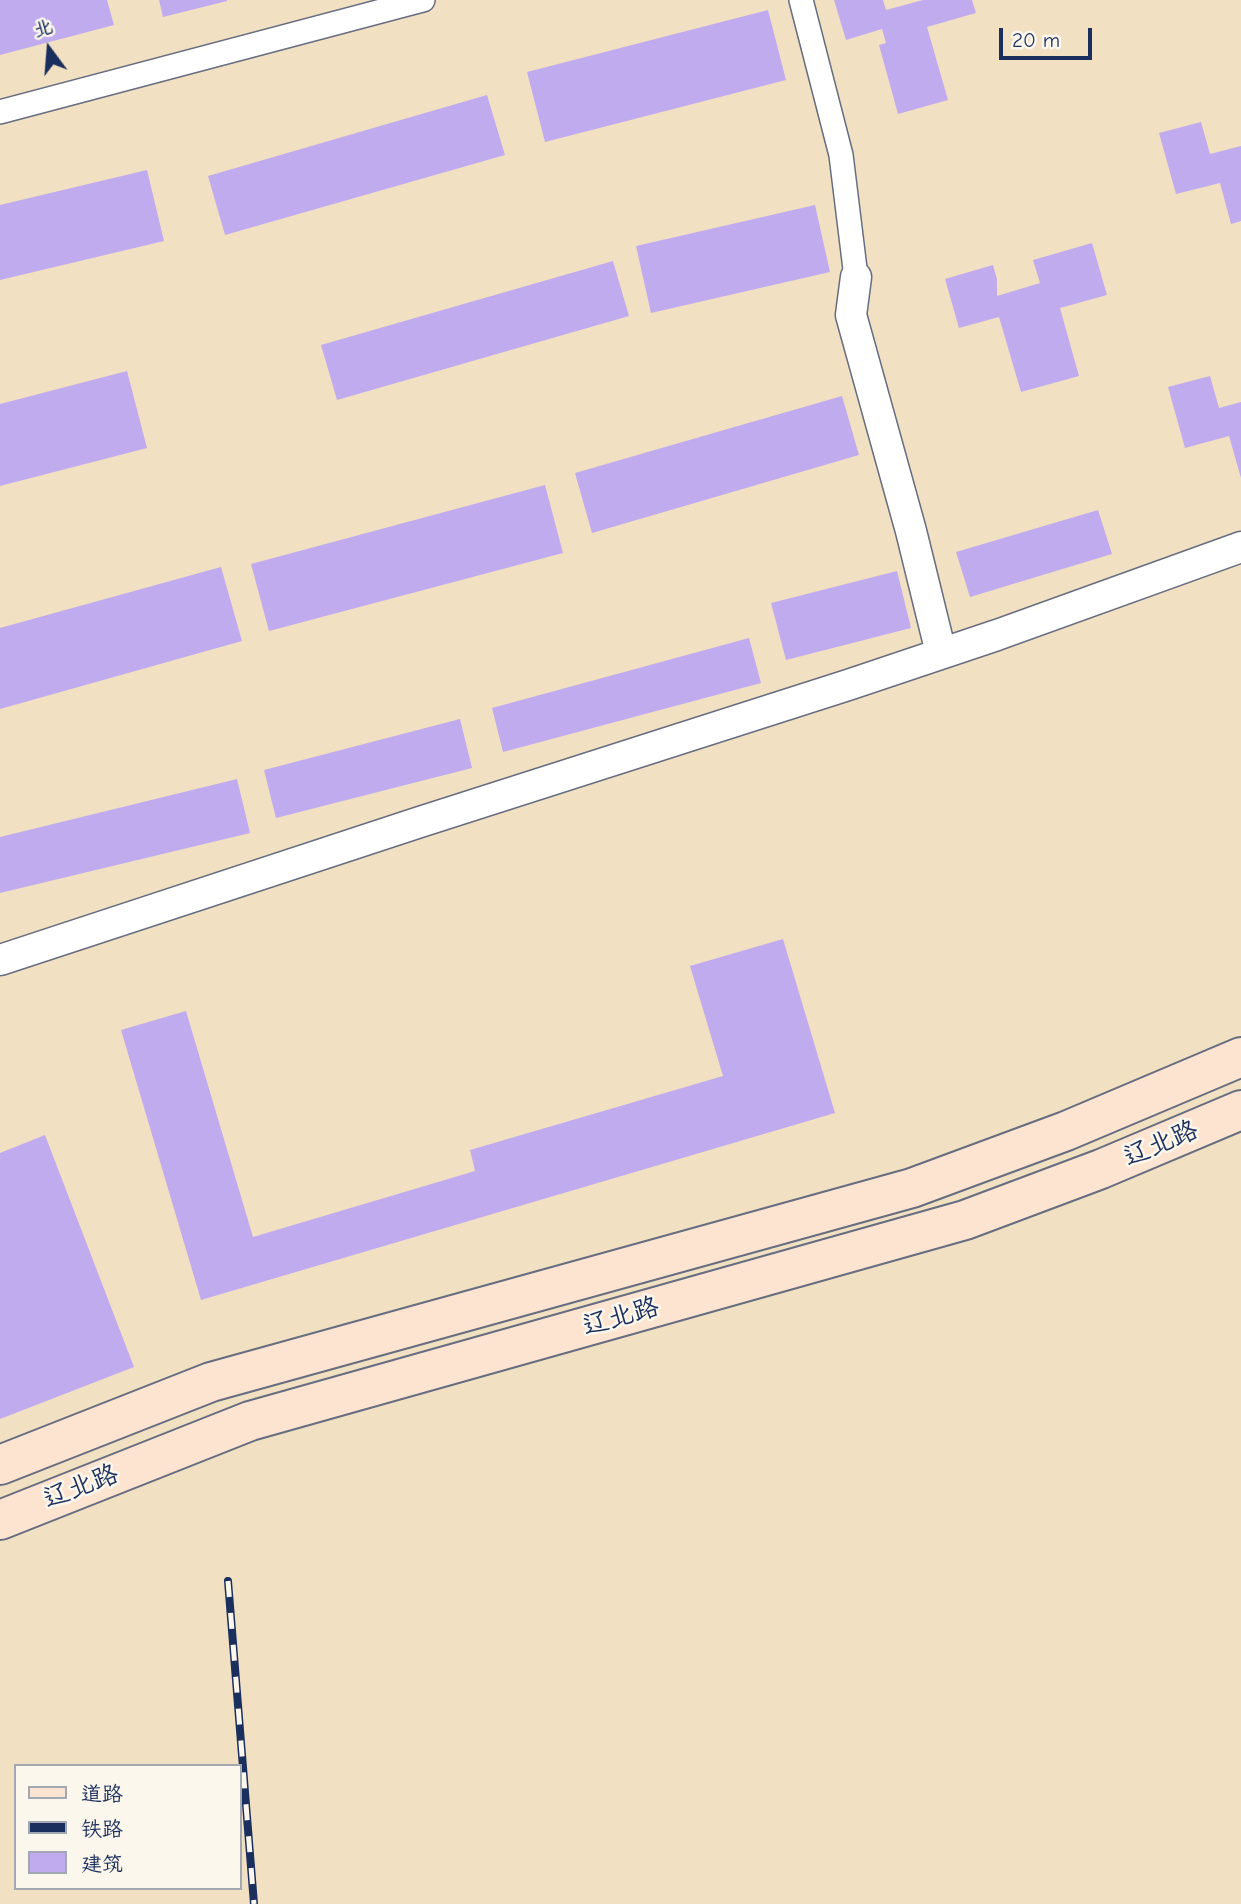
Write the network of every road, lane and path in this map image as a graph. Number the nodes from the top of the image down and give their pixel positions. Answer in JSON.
{"nodes":[{"id":1,"x":423,"y":0,"type":"edge"},
{"id":2,"x":801,"y":0,"type":"edge"},
{"id":3,"x":0,"y":112,"type":"edge"},
{"id":4,"x":856,"y":277,"type":"joint"},
{"id":5,"x":1241,"y":547,"type":"edge"},
{"id":6,"x":941,"y":653,"type":"junction"},
{"id":7,"x":0,"y":960,"type":"edge"},
{"id":8,"x":1241,"y":1057,"type":"edge"},
{"id":9,"x":1241,"y":1111,"type":"edge"},
{"id":10,"x":0,"y":1465,"type":"edge"},
{"id":11,"x":0,"y":1520,"type":"edge"}],
"edges":[{"from":1,"to":3,"type":"street"},
{"from":2,"to":4,"type":"street"},
{"from":4,"to":6,"type":"street"},
{"from":5,"to":6,"type":"street"},
{"from":6,"to":7,"type":"street"},
{"from":8,"to":10,"type":"main road","name":"辽北路"},
{"from":9,"to":11,"type":"main road","name":"辽北路"}]}
